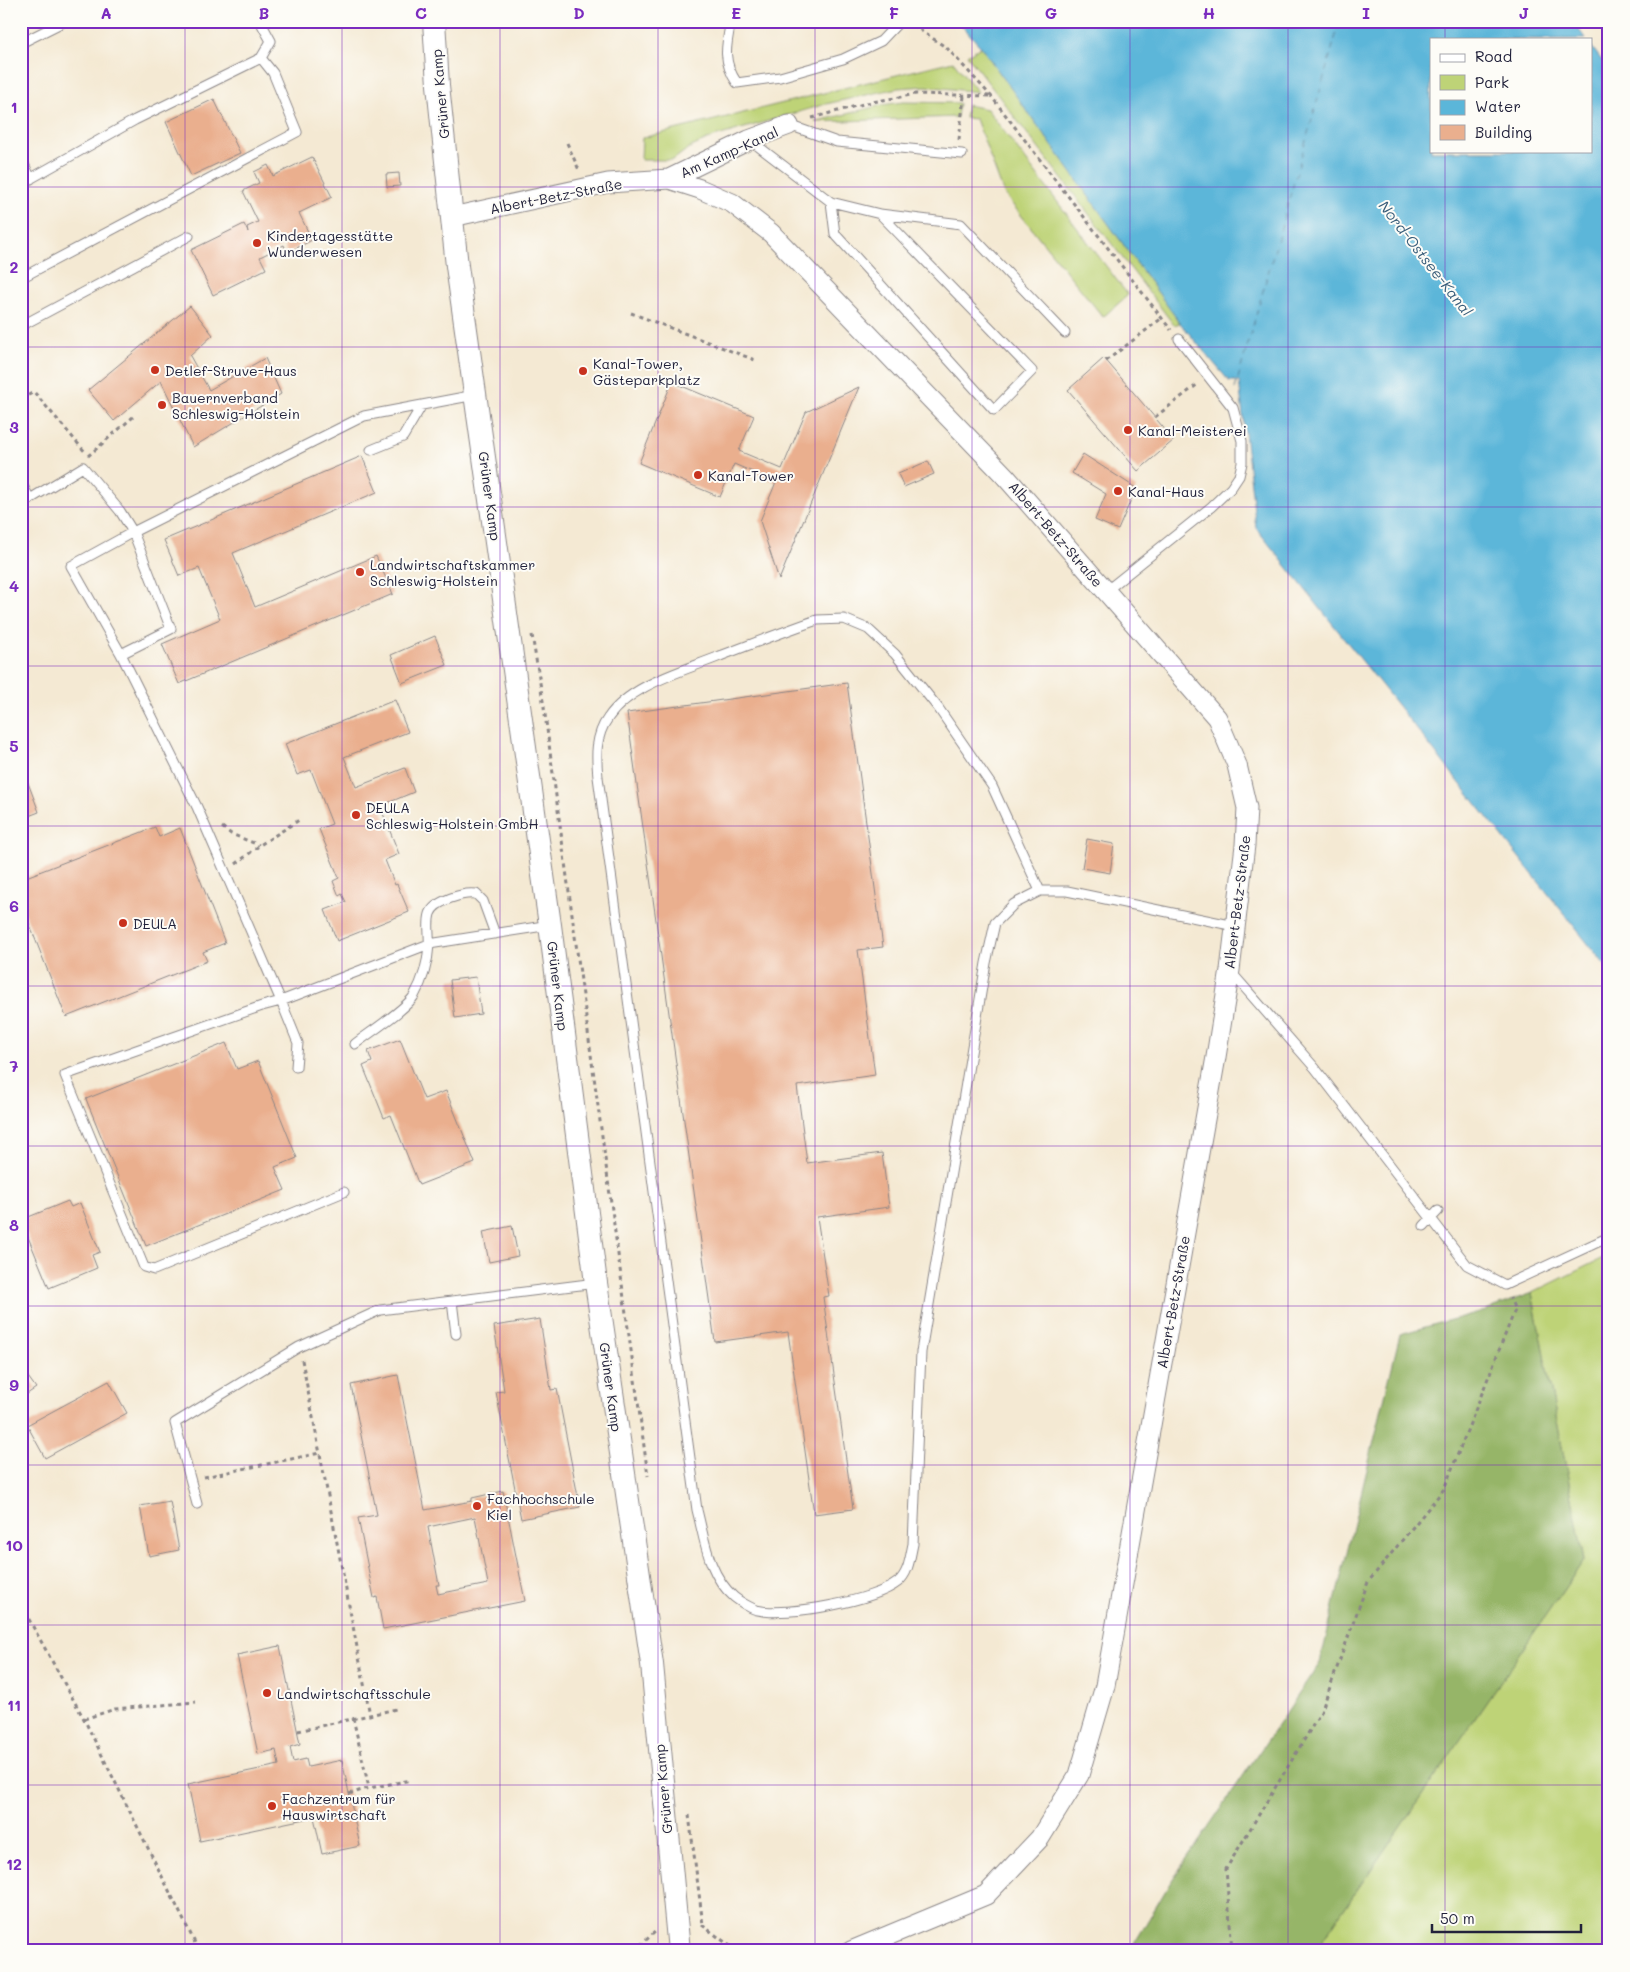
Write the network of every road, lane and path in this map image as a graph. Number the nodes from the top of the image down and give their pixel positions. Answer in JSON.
{"nodes":[{"id":1,"x":66,"y":21,"type":"edge"},
{"id":2,"x":260,"y":21,"type":"edge"},
{"id":3,"x":434,"y":21,"type":"edge"},
{"id":4,"x":731,"y":21,"type":"edge"},
{"id":5,"x":900,"y":21,"type":"edge"},
{"id":6,"x":906,"y":21,"type":"edge"},
{"id":7,"x":21,"y":42,"type":"edge"},
{"id":8,"x":262,"y":58,"type":"junction"},
{"id":9,"x":964,"y":96,"type":"junction"},
{"id":10,"x":991,"y":96,"type":"junction"},
{"id":11,"x":789,"y":125,"type":"junction"},
{"id":12,"x":749,"y":140,"type":"junction"},
{"id":13,"x":567,"y":143,"type":"dead end"},
{"id":14,"x":960,"y":154,"type":"joint"},
{"id":15,"x":21,"y":158,"type":"edge"},
{"id":16,"x":577,"y":165,"type":"dead end"},
{"id":17,"x":31,"y":179,"type":"junction"},
{"id":18,"x":669,"y":179,"type":"junction"},
{"id":19,"x":21,"y":184,"type":"edge"},
{"id":20,"x":831,"y":202,"type":"junction"},
{"id":21,"x":880,"y":214,"type":"junction"},
{"id":22,"x":452,"y":217,"type":"junction"},
{"id":23,"x":189,"y":236,"type":"dead end"},
{"id":24,"x":21,"y":278,"type":"edge"},
{"id":25,"x":631,"y":313,"type":"dead end"},
{"id":26,"x":1162,"y":318,"type":"junction"},
{"id":27,"x":21,"y":326,"type":"edge"},
{"id":28,"x":1064,"y":333,"type":"dead end"},
{"id":29,"x":1179,"y":339,"type":"joint"},
{"id":30,"x":754,"y":360,"type":"dead end"},
{"id":31,"x":1106,"y":361,"type":"dead end"},
{"id":32,"x":1207,"y":377,"type":"junction"},
{"id":33,"x":476,"y":394,"type":"junction"},
{"id":34,"x":21,"y":399,"type":"edge"},
{"id":35,"x":422,"y":405,"type":"junction"},
{"id":36,"x":134,"y":417,"type":"dead end"},
{"id":37,"x":1156,"y":418,"type":"dead end"},
{"id":38,"x":371,"y":450,"type":"dead end"},
{"id":39,"x":88,"y":456,"type":"junction"},
{"id":40,"x":83,"y":467,"type":"junction"},
{"id":41,"x":21,"y":483,"type":"edge"},
{"id":42,"x":133,"y":532,"type":"junction"},
{"id":43,"x":1106,"y":591,"type":"junction"},
{"id":44,"x":121,"y":654,"type":"junction"},
{"id":45,"x":197,"y":807,"type":"junction"},
{"id":46,"x":299,"y":820,"type":"dead end"},
{"id":47,"x":260,"y":845,"type":"junction"},
{"id":48,"x":226,"y":873,"type":"junction"},
{"id":49,"x":1040,"y":891,"type":"junction"},
{"id":50,"x":550,"y":925,"type":"junction"},
{"id":51,"x":1235,"y":926,"type":"junction"},
{"id":52,"x":495,"y":934,"type":"junction"},
{"id":53,"x":429,"y":944,"type":"junction"},
{"id":54,"x":1230,"y":970,"type":"junction"},
{"id":55,"x":281,"y":1001,"type":"junction"},
{"id":56,"x":354,"y":1044,"type":"dead end"},
{"id":57,"x":296,"y":1068,"type":"dead end"},
{"id":58,"x":344,"y":1192,"type":"dead end"},
{"id":59,"x":1438,"y":1211,"type":"dead end"},
{"id":60,"x":1431,"y":1218,"type":"junction"},
{"id":61,"x":1424,"y":1226,"type":"dead end"},
{"id":62,"x":1609,"y":1237,"type":"edge"},
{"id":63,"x":596,"y":1283,"type":"junction"},
{"id":64,"x":1505,"y":1285,"type":"junction"},
{"id":65,"x":452,"y":1301,"type":"junction"},
{"id":66,"x":456,"y":1334,"type":"dead end"},
{"id":67,"x":299,"y":1347,"type":"junction"},
{"id":68,"x":320,"y":1453,"type":"junction"},
{"id":69,"x":190,"y":1480,"type":"junction"},
{"id":70,"x":196,"y":1504,"type":"dead end"},
{"id":71,"x":21,"y":1605,"type":"edge"},
{"id":72,"x":196,"y":1702,"type":"dead end"},
{"id":73,"x":396,"y":1709,"type":"dead end"},
{"id":74,"x":370,"y":1715,"type":"junction"},
{"id":75,"x":353,"y":1718,"type":"junction"},
{"id":76,"x":84,"y":1719,"type":"junction"},
{"id":77,"x":298,"y":1731,"type":"dead end"},
{"id":78,"x":411,"y":1780,"type":"dead end"},
{"id":79,"x":369,"y":1788,"type":"junction"},
{"id":80,"x":349,"y":1794,"type":"dead end"},
{"id":81,"x":200,"y":1951,"type":"edge"},
{"id":82,"x":679,"y":1951,"type":"edge"},
{"id":83,"x":851,"y":1951,"type":"edge"},
{"id":84,"x":1232,"y":1951,"type":"edge"}],
"edges":[{"from":1,"to":7,"type":"lane"},
{"from":2,"to":8,"type":"lane"},
{"from":3,"to":22,"type":"street","name":"Grüner Kamp"},
{"from":4,"to":5,"type":"lane"},
{"from":6,"to":10,"type":"path"},
{"from":8,"to":17,"type":"lane"},
{"from":8,"to":24,"type":"lane"},
{"from":9,"to":10,"type":"path"},
{"from":9,"to":11,"type":"path"},
{"from":9,"to":14,"type":"path"},
{"from":10,"to":26,"type":"path"},
{"from":11,"to":12,"type":"street","name":"Am Kamp-Kanal"},
{"from":11,"to":14,"type":"lane"},
{"from":12,"to":18,"type":"street","name":"Am Kamp-Kanal"},
{"from":12,"to":20,"type":"lane"},
{"from":13,"to":16,"type":"path"},
{"from":15,"to":17,"type":"lane"},
{"from":17,"to":19,"type":"lane"},
{"from":18,"to":22,"type":"street","name":"Albert-Betz-Straße"},
{"from":18,"to":43,"type":"street","name":"Albert-Betz-Straße"},
{"from":20,"to":21,"type":"lane"},
{"from":20,"to":21,"type":"lane"},
{"from":21,"to":28,"type":"lane"},
{"from":22,"to":33,"type":"street","name":"Grüner Kamp"},
{"from":23,"to":27,"type":"lane"},
{"from":25,"to":30,"type":"path"},
{"from":26,"to":29,"type":"path"},
{"from":26,"to":31,"type":"path"},
{"from":29,"to":32,"type":"lane"},
{"from":32,"to":37,"type":"path"},
{"from":32,"to":43,"type":"lane"},
{"from":33,"to":35,"type":"lane"},
{"from":33,"to":50,"type":"street","name":"Grüner Kamp"},
{"from":34,"to":39,"type":"path"},
{"from":35,"to":38,"type":"lane"},
{"from":35,"to":42,"type":"lane"},
{"from":36,"to":39,"type":"path"},
{"from":39,"to":40,"type":"path"},
{"from":40,"to":41,"type":"lane"},
{"from":40,"to":42,"type":"lane"},
{"from":42,"to":44,"type":"lane"},
{"from":42,"to":44,"type":"lane"},
{"from":43,"to":51,"type":"street","name":"Albert-Betz-Straße"},
{"from":44,"to":45,"type":"lane"},
{"from":45,"to":47,"type":"path"},
{"from":45,"to":48,"type":"lane"},
{"from":46,"to":47,"type":"path"},
{"from":47,"to":48,"type":"path"},
{"from":48,"to":55,"type":"lane"},
{"from":49,"to":49,"type":"lane"},
{"from":49,"to":51,"type":"lane"},
{"from":50,"to":52,"type":"lane"},
{"from":50,"to":63,"type":"street","name":"Grüner Kamp"},
{"from":51,"to":54,"type":"street","name":"Albert-Betz-Straße"},
{"from":52,"to":53,"type":"lane"},
{"from":52,"to":53,"type":"lane"},
{"from":53,"to":55,"type":"lane"},
{"from":53,"to":56,"type":"lane"},
{"from":54,"to":60,"type":"lane"},
{"from":54,"to":83,"type":"street","name":"Albert-Betz-Straße"},
{"from":55,"to":57,"type":"lane"},
{"from":55,"to":58,"type":"lane"},
{"from":59,"to":60,"type":"lane"},
{"from":60,"to":61,"type":"lane"},
{"from":60,"to":64,"type":"lane"},
{"from":62,"to":64,"type":"lane"},
{"from":63,"to":65,"type":"lane"},
{"from":63,"to":82,"type":"street","name":"Grüner Kamp"},
{"from":64,"to":84,"type":"path"},
{"from":65,"to":66,"type":"lane"},
{"from":65,"to":67,"type":"lane"},
{"from":67,"to":68,"type":"path"},
{"from":67,"to":69,"type":"lane"},
{"from":68,"to":69,"type":"path"},
{"from":68,"to":74,"type":"path"},
{"from":69,"to":70,"type":"lane"},
{"from":71,"to":76,"type":"path"},
{"from":72,"to":76,"type":"path"},
{"from":73,"to":74,"type":"path"},
{"from":74,"to":75,"type":"path"},
{"from":75,"to":77,"type":"path"},
{"from":75,"to":79,"type":"path"},
{"from":76,"to":81,"type":"path"},
{"from":78,"to":79,"type":"path"},
{"from":79,"to":80,"type":"path"}]}
